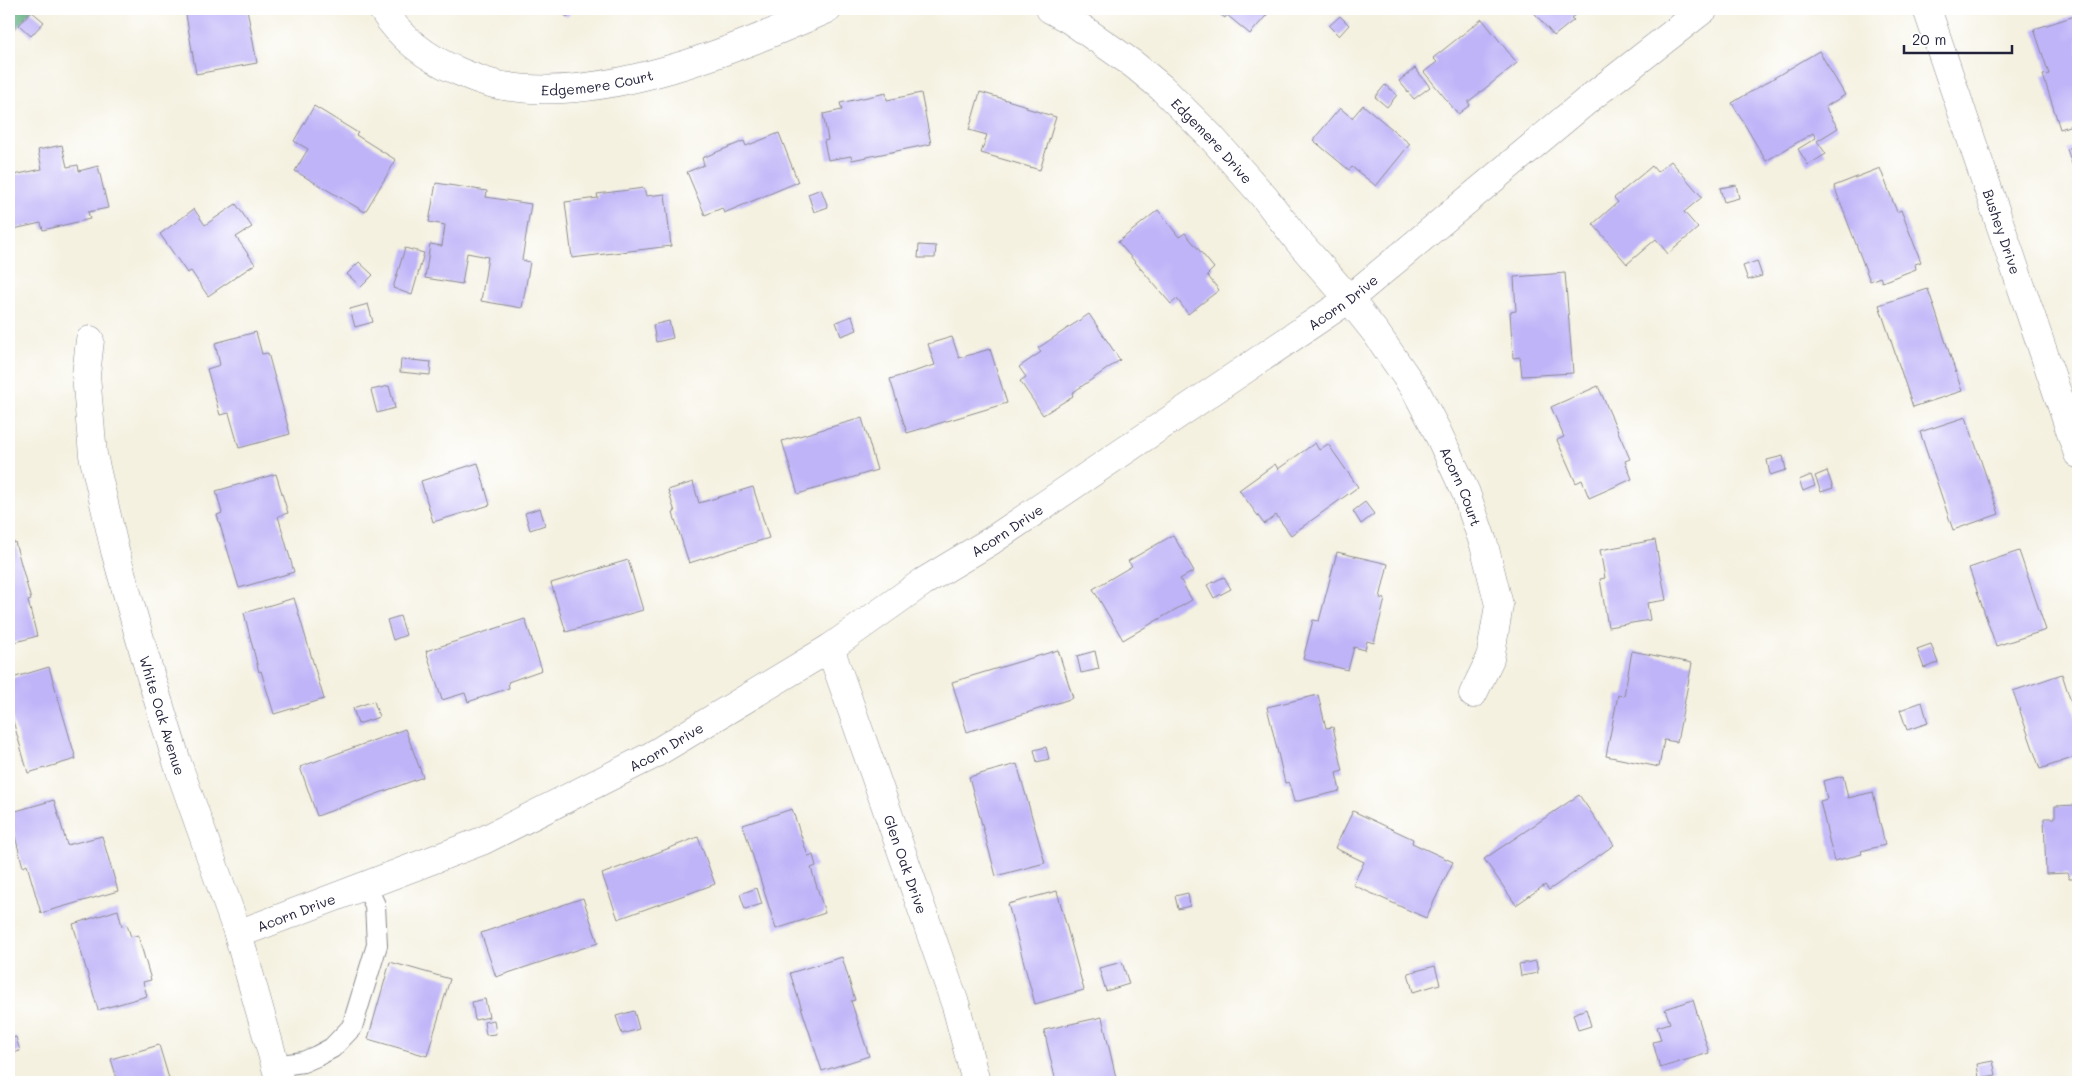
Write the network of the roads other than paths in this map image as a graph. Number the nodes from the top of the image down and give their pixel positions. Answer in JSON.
{"nodes":[{"id":1,"x":382,"y":9,"type":"edge"},
{"id":2,"x":828,"y":9,"type":"edge"},
{"id":3,"x":1050,"y":9,"type":"edge"},
{"id":4,"x":1704,"y":9,"type":"edge"},
{"id":5,"x":1927,"y":9,"type":"edge"},
{"id":6,"x":1349,"y":298,"type":"junction"},
{"id":7,"x":90,"y":340,"type":"dead end"},
{"id":8,"x":2078,"y":454,"type":"edge"},
{"id":9,"x":830,"y":648,"type":"junction"},
{"id":10,"x":1473,"y":694,"type":"dead end"},
{"id":11,"x":366,"y":886,"type":"junction"},
{"id":12,"x":238,"y":934,"type":"junction"},
{"id":13,"x":278,"y":1074,"type":"edge"},
{"id":14,"x":976,"y":1082,"type":"edge"}],
"edges":[{"from":1,"to":2,"type":"street","name":"Edgemere Court"},
{"from":3,"to":6,"type":"street","name":"Edgemere Drive"},
{"from":4,"to":6,"type":"street","name":"Acorn Drive"},
{"from":5,"to":8,"type":"street","name":"Bushey Drive"},
{"from":6,"to":9,"type":"street","name":"Acorn Drive"},
{"from":6,"to":10,"type":"street","name":"Acorn Court"},
{"from":7,"to":12,"type":"street","name":"White Oak Avenue"},
{"from":9,"to":11,"type":"street","name":"Acorn Drive"},
{"from":9,"to":14,"type":"street","name":"Glen Oak Drive"},
{"from":11,"to":12,"type":"street","name":"Acorn Drive"},
{"from":11,"to":13,"type":"lane"},
{"from":12,"to":13,"type":"street","name":"White Oak Avenue"}]}
